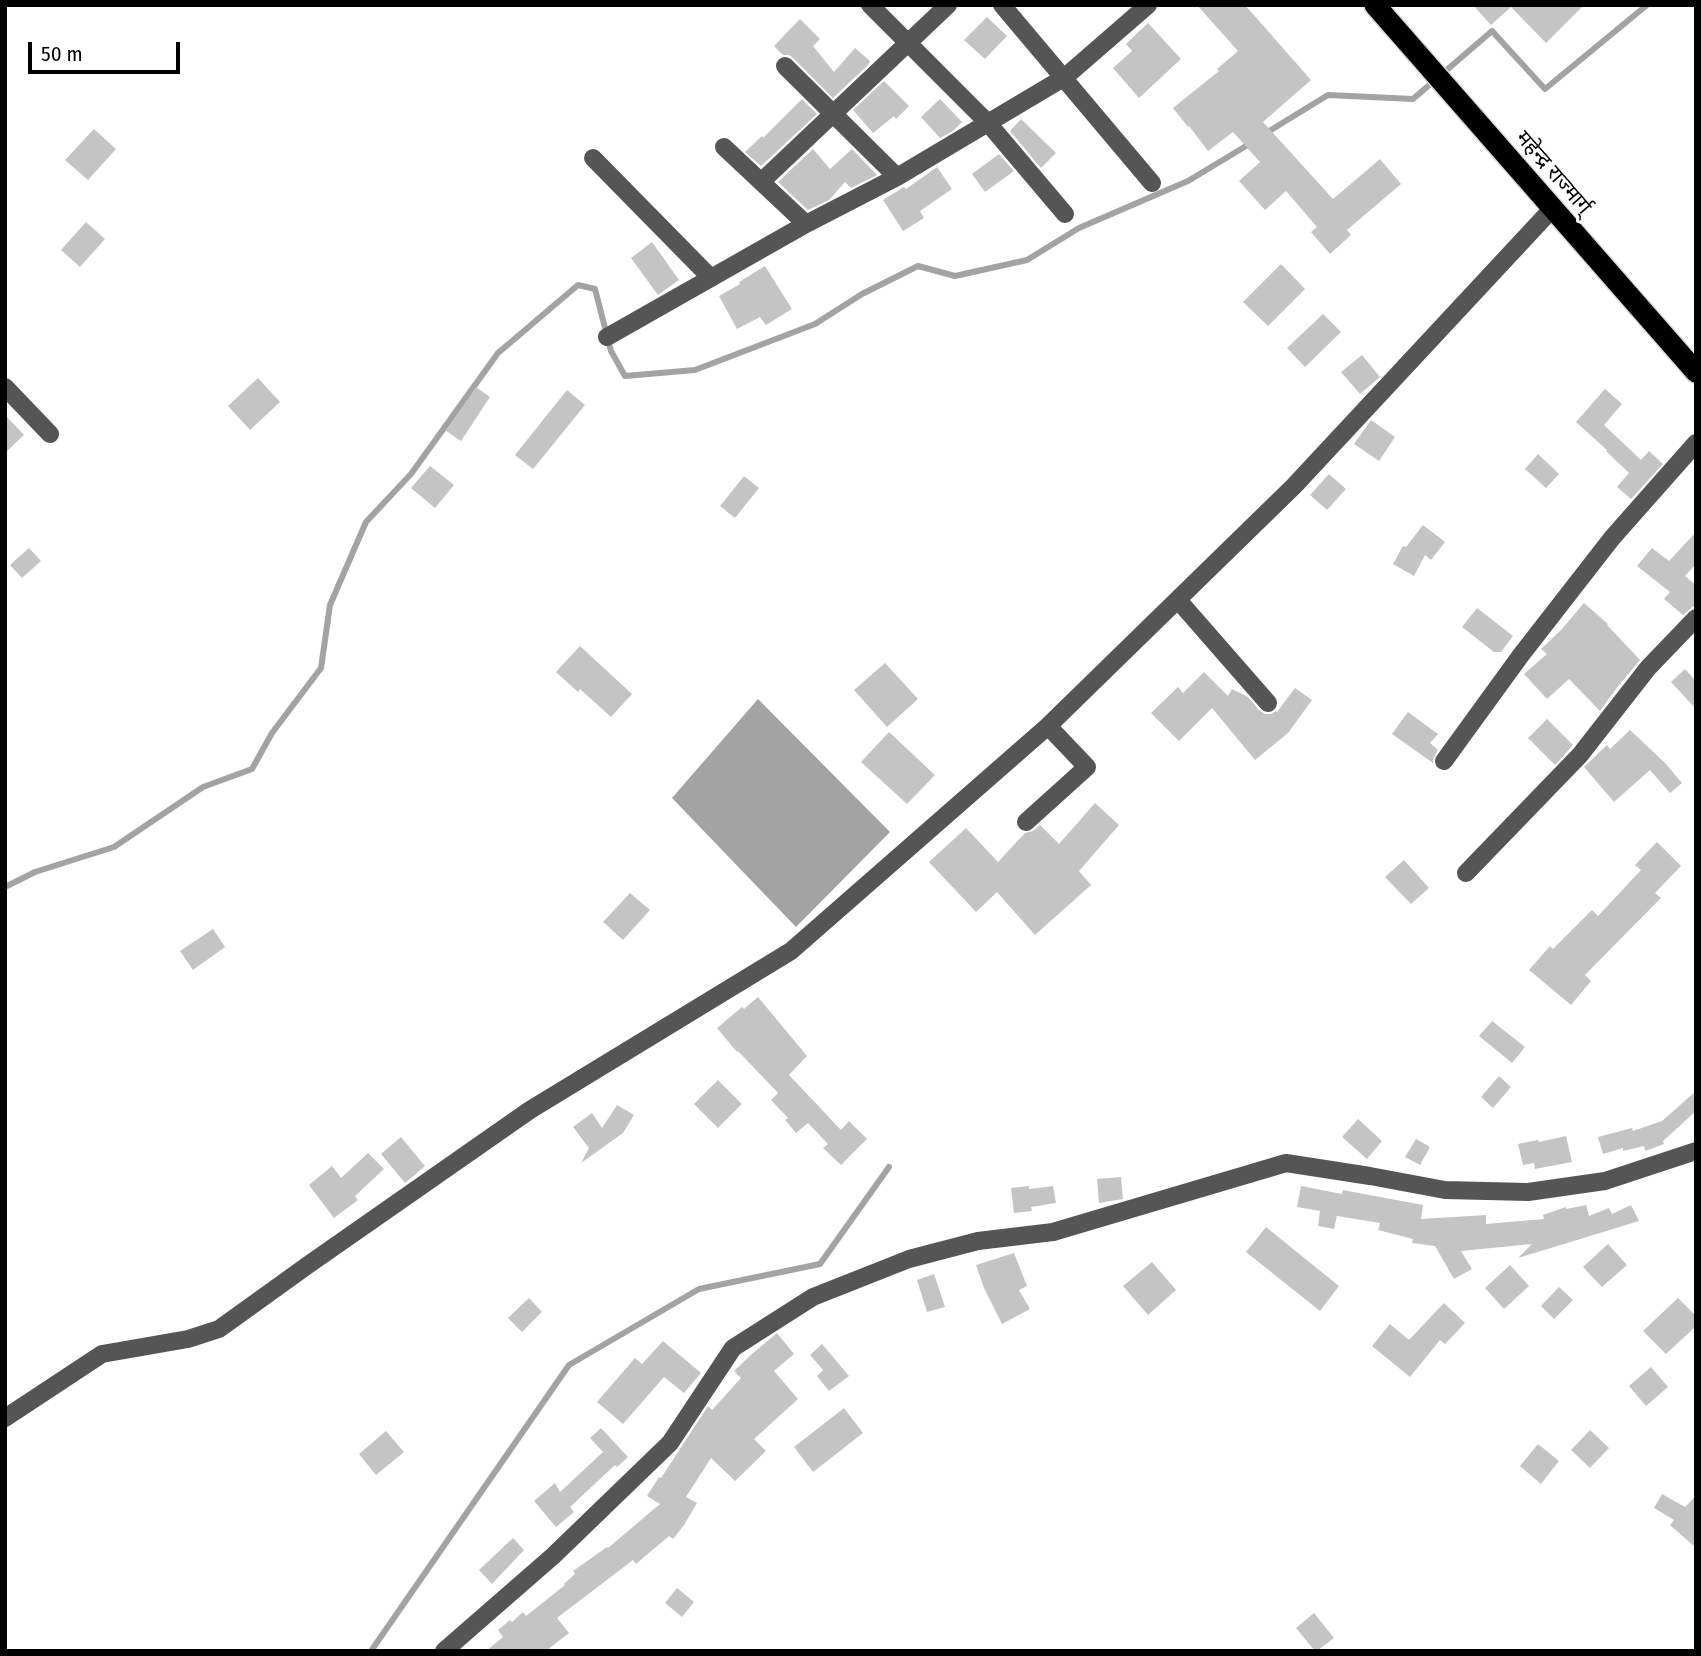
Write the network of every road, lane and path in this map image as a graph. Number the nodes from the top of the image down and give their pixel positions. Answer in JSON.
{"nodes":[{"id":1,"x":870,"y":5,"type":"edge"},
{"id":2,"x":948,"y":5,"type":"edge"},
{"id":3,"x":1002,"y":5,"type":"edge"},
{"id":4,"x":1148,"y":5,"type":"edge"},
{"id":5,"x":1375,"y":5,"type":"edge"},
{"id":6,"x":908,"y":44,"type":"junction"},
{"id":7,"x":785,"y":66,"type":"dead end"},
{"id":8,"x":1065,"y":78,"type":"junction"},
{"id":9,"x":832,"y":114,"type":"junction"},
{"id":10,"x":988,"y":123,"type":"junction"},
{"id":11,"x":724,"y":147,"type":"dead end"},
{"id":12,"x":593,"y":158,"type":"dead end"},
{"id":13,"x":897,"y":177,"type":"junction"},
{"id":14,"x":761,"y":182,"type":"junction"},
{"id":15,"x":1152,"y":183,"type":"dead end"},
{"id":16,"x":1552,"y":209,"type":"junction"},
{"id":17,"x":1065,"y":214,"type":"dead end"},
{"id":18,"x":806,"y":224,"type":"junction"},
{"id":19,"x":710,"y":278,"type":"junction"},
{"id":20,"x":607,"y":337,"type":"dead end"},
{"id":21,"x":1696,"y":372,"type":"edge"},
{"id":22,"x":5,"y":387,"type":"edge"},
{"id":23,"x":50,"y":434,"type":"dead end"},
{"id":24,"x":1696,"y":443,"type":"edge"},
{"id":25,"x":1178,"y":600,"type":"junction"},
{"id":26,"x":1696,"y":618,"type":"edge"},
{"id":27,"x":1268,"y":703,"type":"dead end"},
{"id":28,"x":1048,"y":726,"type":"junction"},
{"id":29,"x":1444,"y":761,"type":"dead end"},
{"id":30,"x":1026,"y":822,"type":"dead end"},
{"id":31,"x":1466,"y":873,"type":"dead end"},
{"id":32,"x":1696,"y":1151,"type":"edge"},
{"id":33,"x":5,"y":1418,"type":"edge"},
{"id":34,"x":444,"y":1651,"type":"edge"}],
"edges":[{"from":1,"to":6,"type":"street"},
{"from":2,"to":6,"type":"street"},
{"from":3,"to":8,"type":"street"},
{"from":4,"to":8,"type":"street"},
{"from":5,"to":16,"type":"highway","name":"महेन्द्र राज्मार्ग्"},
{"from":6,"to":9,"type":"street"},
{"from":6,"to":10,"type":"street"},
{"from":7,"to":9,"type":"street"},
{"from":8,"to":10,"type":"street"},
{"from":8,"to":15,"type":"street"},
{"from":9,"to":13,"type":"street"},
{"from":9,"to":14,"type":"street"},
{"from":10,"to":13,"type":"street"},
{"from":10,"to":17,"type":"street"},
{"from":11,"to":14,"type":"street"},
{"from":12,"to":19,"type":"street"},
{"from":13,"to":18,"type":"street"},
{"from":14,"to":18,"type":"street"},
{"from":16,"to":21,"type":"highway","name":"महेन्द्र राज्मार्ग्"},
{"from":16,"to":25,"type":"street"},
{"from":18,"to":19,"type":"street"},
{"from":19,"to":20,"type":"street"},
{"from":22,"to":23,"type":"street"},
{"from":24,"to":29,"type":"street"},
{"from":25,"to":27,"type":"street"},
{"from":25,"to":28,"type":"street"},
{"from":26,"to":31,"type":"street"},
{"from":28,"to":30,"type":"street"},
{"from":28,"to":33,"type":"street"},
{"from":32,"to":34,"type":"street"}]}
